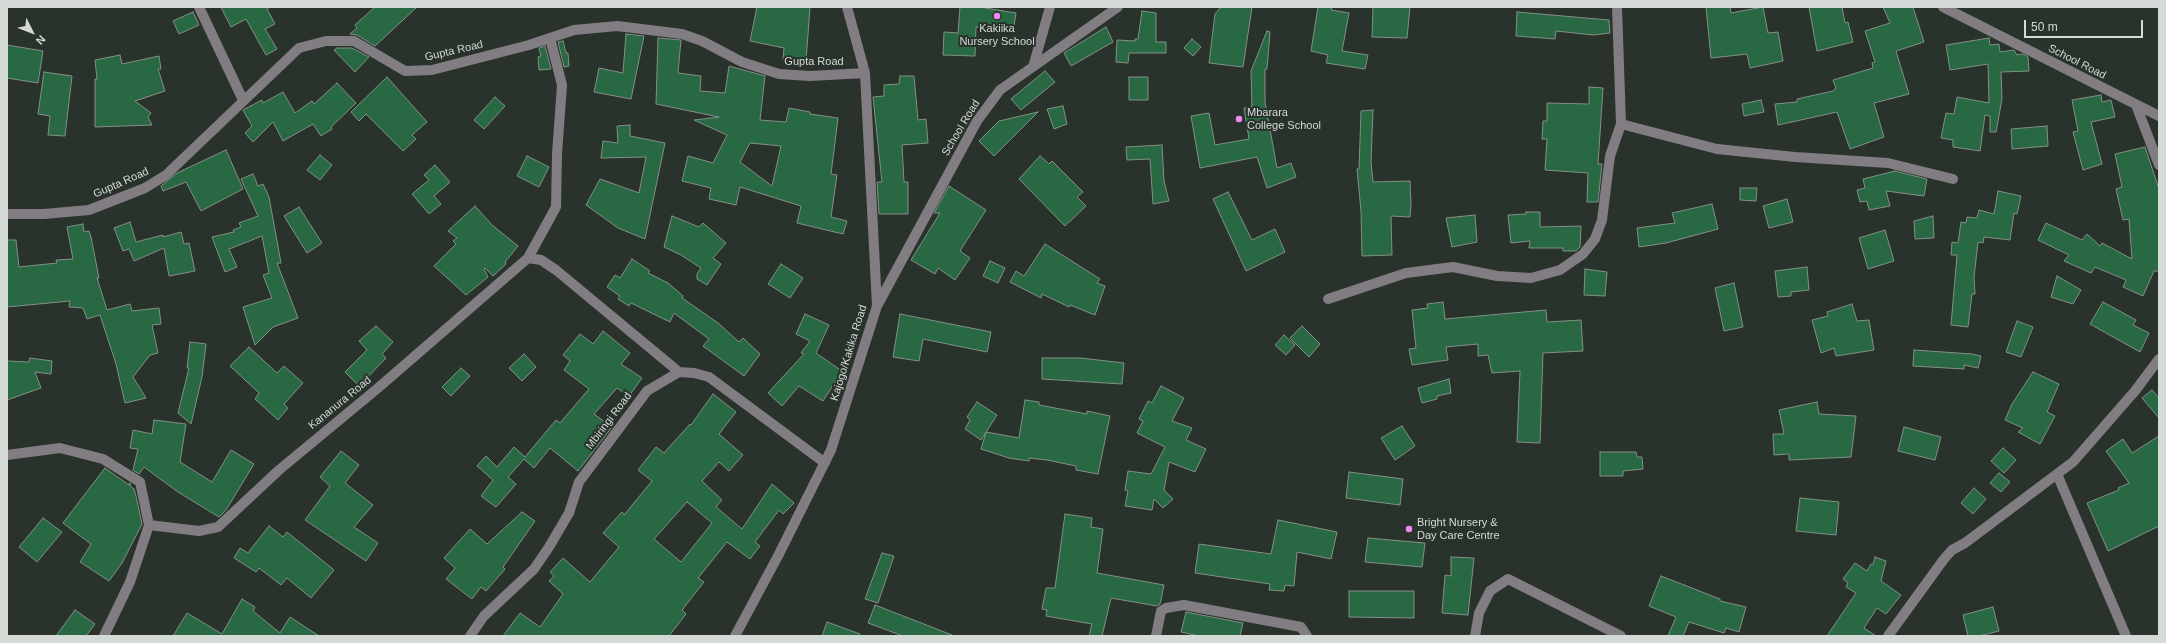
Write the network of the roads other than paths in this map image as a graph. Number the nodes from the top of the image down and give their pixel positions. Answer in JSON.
{"nodes":[{"id":1,"x":199,"y":7,"type":"edge"},
{"id":2,"x":847,"y":7,"type":"edge"},
{"id":3,"x":1050,"y":7,"type":"edge"},
{"id":4,"x":1118,"y":7,"type":"edge"},
{"id":5,"x":1617,"y":7,"type":"edge"},
{"id":6,"x":1943,"y":7,"type":"edge"},
{"id":7,"x":550,"y":38,"type":"junction"},
{"id":8,"x":1032,"y":67,"type":"junction"},
{"id":9,"x":865,"y":73,"type":"junction"},
{"id":10,"x":243,"y":100,"type":"junction"},
{"id":11,"x":2136,"y":105,"type":"junction"},
{"id":12,"x":2159,"y":116,"type":"edge"},
{"id":13,"x":1621,"y":124,"type":"junction"},
{"id":14,"x":2159,"y":165,"type":"edge"},
{"id":15,"x":1954,"y":178,"type":"dead end"},
{"id":16,"x":7,"y":214,"type":"edge"},
{"id":17,"x":528,"y":258,"type":"junction"},
{"id":18,"x":1328,"y":299,"type":"dead end"},
{"id":19,"x":877,"y":306,"type":"junction"},
{"id":20,"x":2159,"y":359,"type":"edge"},
{"id":21,"x":679,"y":372,"type":"junction"},
{"id":22,"x":7,"y":455,"type":"edge"},
{"id":23,"x":825,"y":462,"type":"junction"},
{"id":24,"x":2057,"y":474,"type":"junction"},
{"id":25,"x":149,"y":525,"type":"junction"},
{"id":26,"x":104,"y":636,"type":"edge"},
{"id":27,"x":470,"y":636,"type":"edge"},
{"id":28,"x":735,"y":636,"type":"edge"},
{"id":29,"x":1156,"y":636,"type":"edge"},
{"id":30,"x":1307,"y":636,"type":"edge"},
{"id":31,"x":1475,"y":636,"type":"edge"},
{"id":32,"x":1621,"y":636,"type":"edge"},
{"id":33,"x":1888,"y":636,"type":"edge"},
{"id":34,"x":2126,"y":636,"type":"edge"}],
"edges":[{"from":1,"to":10,"type":"street"},
{"from":2,"to":9,"type":"street","name":"Kajogo/Kakika Road"},
{"from":3,"to":8,"type":"street"},
{"from":4,"to":8,"type":"street","name":"School Road"},
{"from":5,"to":13,"type":"street"},
{"from":6,"to":11,"type":"street","name":"School Road"},
{"from":7,"to":9,"type":"street","name":"Gupta Road"},
{"from":7,"to":10,"type":"street","name":"Gupta Road"},
{"from":7,"to":17,"type":"street"},
{"from":8,"to":19,"type":"street","name":"School Road"},
{"from":9,"to":19,"type":"street","name":"Kajogo/Kakika Road"},
{"from":10,"to":16,"type":"street","name":"Gupta Road"},
{"from":11,"to":12,"type":"street","name":"School Road"},
{"from":11,"to":14,"type":"street"},
{"from":13,"to":15,"type":"street"},
{"from":13,"to":18,"type":"street"},
{"from":17,"to":21,"type":"street"},
{"from":17,"to":25,"type":"street","name":"Kananura Road"},
{"from":19,"to":23,"type":"street","name":"Kajogo/Kakika Road"},
{"from":20,"to":24,"type":"street"},
{"from":21,"to":23,"type":"street"},
{"from":21,"to":27,"type":"street","name":"Mbiringi Road"},
{"from":22,"to":25,"type":"street"},
{"from":23,"to":28,"type":"street","name":"Kajogo/Kakika Road"},
{"from":24,"to":33,"type":"street"},
{"from":24,"to":34,"type":"street"},
{"from":25,"to":26,"type":"street"},
{"from":29,"to":30,"type":"street"},
{"from":31,"to":32,"type":"street"}]}
